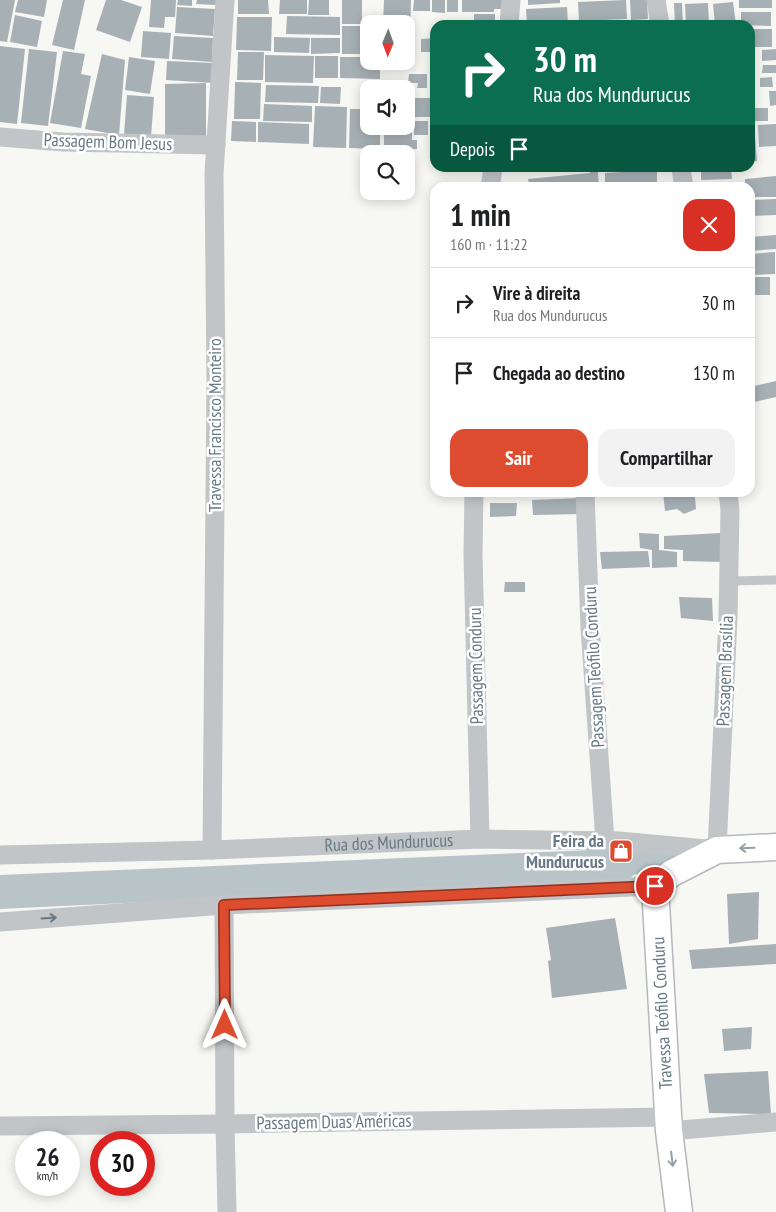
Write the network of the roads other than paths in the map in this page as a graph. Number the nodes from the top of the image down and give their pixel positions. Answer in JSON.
{"nodes":[{"id":1,"x":225,"y":0,"type":"edge"},
{"id":2,"x":511,"y":0,"type":"edge"},
{"id":3,"x":656,"y":0,"type":"edge"},
{"id":4,"x":509,"y":20,"type":"edge"},
{"id":5,"x":659,"y":20,"type":"edge"},
{"id":6,"x":0,"y":137,"type":"edge"},
{"id":7,"x":216,"y":144,"type":"junction"},
{"id":8,"x":474,"y":497,"type":"edge"},
{"id":9,"x":585,"y":497,"type":"edge"},
{"id":10,"x":729,"y":497,"type":"edge"},
{"id":11,"x":776,"y":580,"type":"edge"},
{"id":12,"x":729,"y":581,"type":"junction"},
{"id":13,"x":480,"y":840,"type":"junction"},
{"id":14,"x":605,"y":841,"type":"junction"},
{"id":15,"x":776,"y":847,"type":"edge"},
{"id":16,"x":212,"y":850,"type":"junction"},
{"id":17,"x":718,"y":850,"type":"junction"},
{"id":18,"x":0,"y":855,"type":"edge"},
{"id":19,"x":655,"y":886,"type":"junction"},
{"id":20,"x":224,"y":905,"type":"junction"},
{"id":21,"x":0,"y":922,"type":"edge"},
{"id":22,"x":776,"y":1122,"type":"edge"},
{"id":23,"x":225,"y":1124,"type":"junction"},
{"id":24,"x":668,"y":1124,"type":"junction"},
{"id":25,"x":0,"y":1126,"type":"edge"},
{"id":26,"x":227,"y":1212,"type":"edge"},
{"id":27,"x":679,"y":1212,"type":"edge"}],
"edges":[{"from":1,"to":7,"type":"street","name":"Travessa Francisco Monteiro"},
{"from":2,"to":4,"type":"street"},
{"from":3,"to":5,"type":"street"},
{"from":6,"to":7,"type":"street","name":"Passagem Bom Jesus"},
{"from":7,"to":16,"type":"street","name":"Travessa Francisco Monteiro"},
{"from":8,"to":13,"type":"street","name":"Passagem Conduru"},
{"from":9,"to":14,"type":"street","name":"Passagem Teófilo Conduru"},
{"from":10,"to":12,"type":"street","name":"Passagem Brasília"},
{"from":11,"to":12,"type":"lane"},
{"from":12,"to":17,"type":"street","name":"Passagem Brasília"},
{"from":13,"to":14,"type":"street","name":"Rua dos Mundurucus"},
{"from":13,"to":16,"type":"street","name":"Rua dos Mundurucus"},
{"from":14,"to":17,"type":"street","name":"Rua dos Mundurucus"},
{"from":15,"to":17,"type":"street","name":"Rua dos Mundurucus","one_way":true},
{"from":16,"to":18,"type":"street","name":"Rua dos Mundurucus"},
{"from":17,"to":19,"type":"street"},
{"from":19,"to":20,"type":"street"},
{"from":19,"to":24,"type":"street","name":"Travessa Teófilo Conduru"},
{"from":21,"to":20,"type":"street","one_way":true},
{"from":20,"to":23,"type":"street"},
{"from":22,"to":24,"type":"street"},
{"from":23,"to":24,"type":"street","name":"Passagem Duas Américas"},
{"from":23,"to":25,"type":"street","name":"Passagem Duas Américas"},
{"from":23,"to":26,"type":"street"},
{"from":24,"to":27,"type":"street","name":"Travessa Teófilo Conduru","one_way":true}]}
